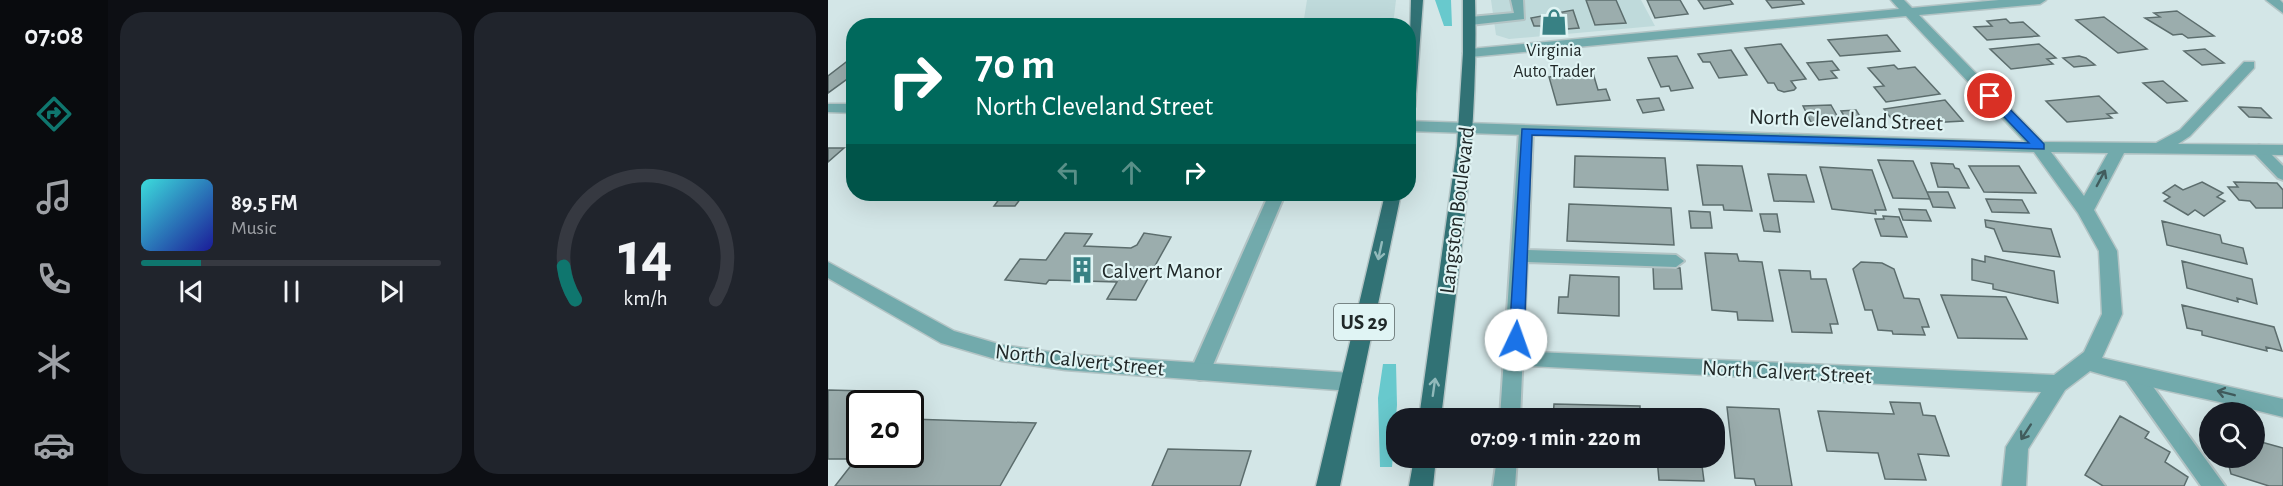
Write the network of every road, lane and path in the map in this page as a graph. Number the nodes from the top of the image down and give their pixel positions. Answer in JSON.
{"nodes":[{"id":1,"x":1417,"y":0,"type":"edge"},
{"id":2,"x":1469,"y":0,"type":"edge"},
{"id":3,"x":1517,"y":0,"type":"edge"},
{"id":4,"x":2040,"y":0,"type":"edge"},
{"id":5,"x":2272,"y":0,"type":"edge"},
{"id":6,"x":1903,"y":6,"type":"edge"},
{"id":7,"x":2283,"y":9,"type":"edge"},
{"id":8,"x":1415,"y":18,"type":"edge"},
{"id":9,"x":1470,"y":21,"type":"junction"},
{"id":10,"x":1470,"y":53,"type":"junction"},
{"id":11,"x":2249,"y":65,"type":"dead end"},
{"id":12,"x":828,"y":108,"type":"edge"},
{"id":13,"x":846,"y":109,"type":"edge"},
{"id":14,"x":1416,"y":126,"type":"edge"},
{"id":15,"x":1466,"y":129,"type":"junction"},
{"id":16,"x":1526,"y":132,"type":"junction"},
{"id":17,"x":2121,"y":146,"type":"junction"},
{"id":18,"x":2162,"y":146,"type":"junction"},
{"id":19,"x":2039,"y":147,"type":"junction"},
{"id":20,"x":2259,"y":150,"type":"junction"},
{"id":21,"x":2283,"y":150,"type":"edge"},
{"id":22,"x":2283,"y":175,"type":"edge"},
{"id":23,"x":1274,"y":201,"type":"edge"},
{"id":24,"x":1391,"y":201,"type":"edge"},
{"id":25,"x":2085,"y":210,"type":"junction"},
{"id":26,"x":1521,"y":255,"type":"junction"},
{"id":27,"x":1676,"y":261,"type":"dead end"},
{"id":28,"x":828,"y":269,"type":"edge"},
{"id":29,"x":1515,"y":359,"type":"junction"},
{"id":30,"x":2087,"y":362,"type":"junction"},
{"id":31,"x":1200,"y":372,"type":"junction"},
{"id":32,"x":2134,"y":376,"type":"junction"},
{"id":33,"x":1351,"y":382,"type":"junction"},
{"id":34,"x":2058,"y":384,"type":"junction"},
{"id":35,"x":1431,"y":408,"type":"edge"},
{"id":36,"x":1511,"y":408,"type":"edge"},
{"id":37,"x":2283,"y":408,"type":"edge"},
{"id":38,"x":1424,"y":468,"type":"edge"},
{"id":39,"x":1506,"y":468,"type":"edge"},
{"id":40,"x":1328,"y":486,"type":"edge"},
{"id":41,"x":1421,"y":486,"type":"edge"},
{"id":42,"x":1504,"y":486,"type":"edge"},
{"id":43,"x":2014,"y":486,"type":"edge"},
{"id":44,"x":2214,"y":486,"type":"edge"}],
"edges":[{"from":1,"to":8,"type":"main road"},
{"from":2,"to":9,"type":"main road","name":"Langston Boulevard"},
{"from":3,"to":9,"type":"lane"},
{"from":4,"to":6,"type":"street"},
{"from":5,"to":7,"type":"street"},
{"from":6,"to":10,"type":"street"},
{"from":6,"to":19,"type":"street"},
{"from":9,"to":10,"type":"main road","name":"Langston Boulevard"},
{"from":10,"to":15,"type":"main road","name":"Langston Boulevard"},
{"from":11,"to":18,"type":"street"},
{"from":12,"to":13,"type":"street"},
{"from":14,"to":15,"type":"street","name":"North Cleveland Street"},
{"from":15,"to":16,"type":"street","name":"North Cleveland Street"},
{"from":35,"to":15,"type":"main road","name":"Langston Boulevard","one_way":true},
{"from":16,"to":19,"type":"street","name":"North Cleveland Street"},
{"from":16,"to":26,"type":"lane"},
{"from":17,"to":18,"type":"street","name":"North Cleveland Street"},
{"from":17,"to":19,"type":"street","name":"North Cleveland Street"},
{"from":25,"to":17,"type":"street","one_way":true},
{"from":18,"to":20,"type":"street","name":"North Cleveland Street"},
{"from":19,"to":25,"type":"street"},
{"from":20,"to":21,"type":"street","name":"North Cleveland Street"},
{"from":20,"to":22,"type":"lane"},
{"from":23,"to":31,"type":"lane"},
{"from":24,"to":33,"type":"main road","number":"US 29","one_way":true},
{"from":25,"to":30,"type":"street"},
{"from":26,"to":27,"type":"lane"},
{"from":26,"to":29,"type":"lane"},
{"from":28,"to":31,"type":"street","name":"North Calvert Street"},
{"from":29,"to":34,"type":"street","name":"North Calvert Street"},
{"from":29,"to":36,"type":"lane"},
{"from":30,"to":32,"type":"street"},
{"from":30,"to":34,"type":"street"},
{"from":31,"to":33,"type":"street","name":"North Calvert Street"},
{"from":37,"to":32,"type":"street","one_way":true},
{"from":32,"to":44,"type":"lane"},
{"from":33,"to":40,"type":"main road","number":"US 29"},
{"from":34,"to":43,"type":"street","one_way":true},
{"from":38,"to":41,"type":"main road"},
{"from":39,"to":42,"type":"lane"}]}
